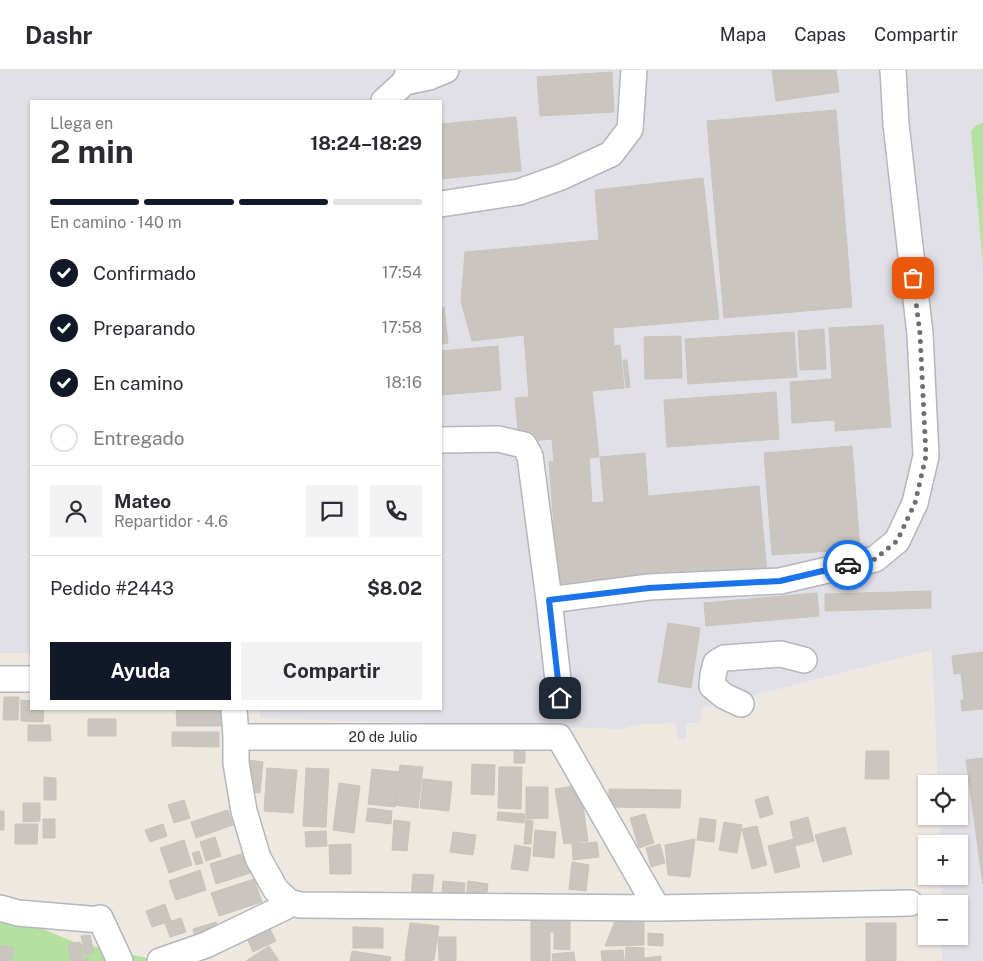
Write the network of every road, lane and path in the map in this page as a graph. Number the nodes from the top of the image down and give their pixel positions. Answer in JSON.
{"nodes":[{"id":1,"x":446,"y":70,"type":"edge"},
{"id":2,"x":634,"y":70,"type":"edge"},
{"id":3,"x":892,"y":70,"type":"edge"},
{"id":4,"x":407,"y":76,"type":"edge"},
{"id":5,"x":385,"y":100,"type":"edge"},
{"id":6,"x":442,"y":204,"type":"edge"},
{"id":7,"x":442,"y":440,"type":"edge"},
{"id":8,"x":549,"y":600,"type":"junction"},
{"id":9,"x":804,"y":660,"type":"dead end"},
{"id":10,"x":30,"y":678,"type":"edge"},
{"id":11,"x":0,"y":679,"type":"edge"},
{"id":12,"x":560,"y":698,"type":"dead end"},
{"id":13,"x":741,"y":704,"type":"dead end"},
{"id":14,"x":234,"y":710,"type":"edge"},
{"id":15,"x":236,"y":737,"type":"junction"},
{"id":16,"x":289,"y":902,"type":"junction"},
{"id":17,"x":910,"y":902,"type":"dead end"},
{"id":18,"x":0,"y":908,"type":"edge"},
{"id":19,"x":658,"y":908,"type":"junction"},
{"id":20,"x":120,"y":961,"type":"edge"},
{"id":21,"x":160,"y":961,"type":"edge"}],
"edges":[{"from":1,"to":4,"type":"street"},
{"from":2,"to":6,"type":"street"},
{"from":3,"to":8,"type":"street"},
{"from":4,"to":5,"type":"street"},
{"from":7,"to":8,"type":"street"},
{"from":8,"to":12,"type":"street"},
{"from":9,"to":13,"type":"street"},
{"from":10,"to":11,"type":"street"},
{"from":14,"to":15,"type":"street"},
{"from":15,"to":16,"type":"street"},
{"from":15,"to":19,"type":"street","name":"20 de Julio"},
{"from":16,"to":19,"type":"street"},
{"from":16,"to":21,"type":"street"},
{"from":17,"to":19,"type":"street"},
{"from":18,"to":20,"type":"street"}]}
